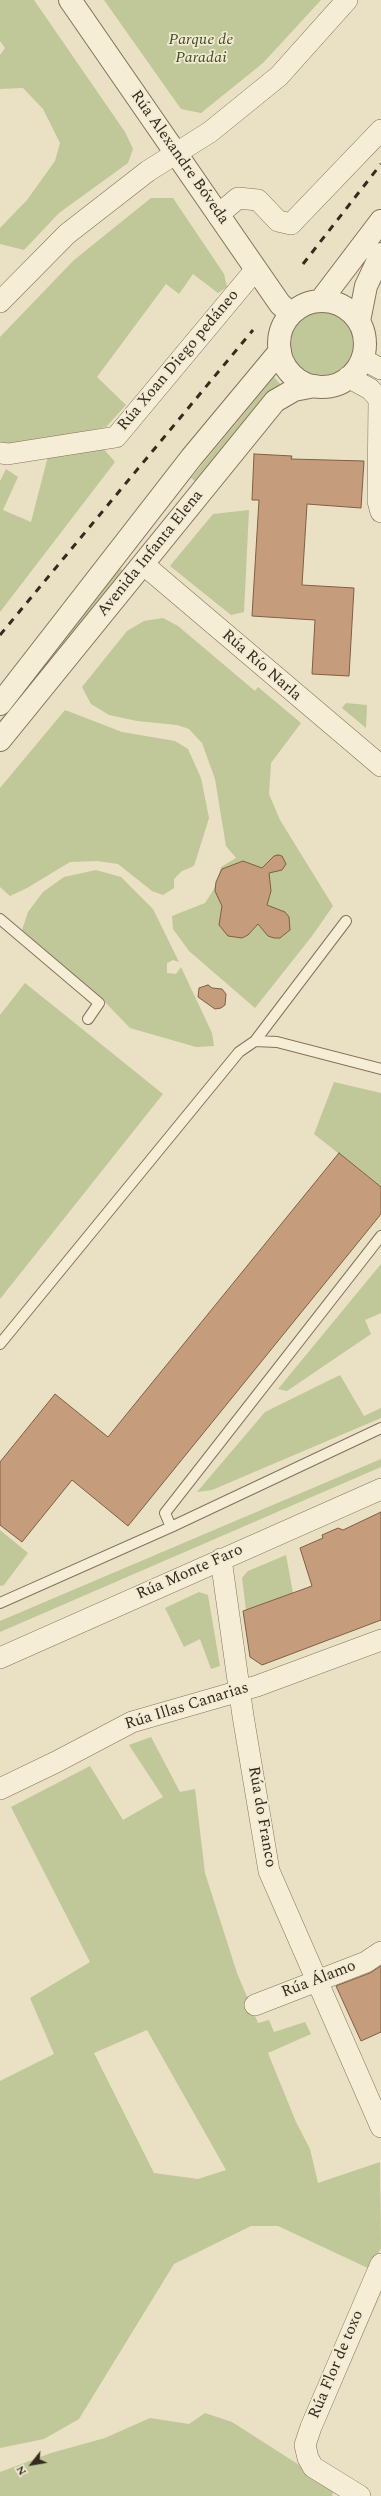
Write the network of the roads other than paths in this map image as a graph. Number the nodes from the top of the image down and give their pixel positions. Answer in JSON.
{"nodes":[{"id":1,"x":70,"y":0,"type":"edge"},
{"id":2,"x":347,"y":0,"type":"edge"},
{"id":3,"x":381,"y":130,"type":"edge"},
{"id":4,"x":176,"y":153,"type":"junction"},
{"id":5,"x":218,"y":215,"type":"junction"},
{"id":6,"x":381,"y":221,"type":"edge"},
{"id":7,"x":381,"y":254,"type":"edge"},
{"id":8,"x":256,"y":269,"type":"junction"},
{"id":9,"x":320,"y":300,"type":"junction"},
{"id":10,"x":0,"y":302,"type":"edge"},
{"id":11,"x":291,"y":314,"type":"junction"},
{"id":12,"x":359,"y":321,"type":"junction"},
{"id":13,"x":280,"y":351,"type":"junction"},
{"id":14,"x":372,"y":364,"type":"edge"},
{"id":15,"x":348,"y":377,"type":"junction"},
{"id":16,"x":315,"y":386,"type":"junction"},
{"id":17,"x":0,"y":453,"type":"edge"},
{"id":18,"x":381,"y":512,"type":"edge"},
{"id":19,"x":143,"y":564,"type":"junction"},
{"id":20,"x":0,"y":704,"type":"edge"},
{"id":21,"x":0,"y":740,"type":"edge"},
{"id":22,"x":381,"y":766,"type":"edge"},
{"id":23,"x":0,"y":920,"type":"edge"},
{"id":24,"x":346,"y":921,"type":"dead end"},
{"id":25,"x":88,"y":1019,"type":"dead end"},
{"id":26,"x":255,"y":1041,"type":"junction"},
{"id":27,"x":381,"y":1069,"type":"edge"},
{"id":28,"x":381,"y":1236,"type":"edge"},
{"id":29,"x":0,"y":1344,"type":"edge"},
{"id":30,"x":381,"y":1428,"type":"edge"},
{"id":31,"x":381,"y":1489,"type":"edge"},
{"id":32,"x":171,"y":1527,"type":"junction"},
{"id":33,"x":221,"y":1559,"type":"junction"},
{"id":34,"x":0,"y":1603,"type":"edge"},
{"id":35,"x":381,"y":1640,"type":"edge"},
{"id":36,"x":0,"y":1658,"type":"edge"},
{"id":37,"x":240,"y":1691,"type":"junction"},
{"id":38,"x":0,"y":1789,"type":"edge"},
{"id":39,"x":381,"y":1952,"type":"edge"},
{"id":40,"x":318,"y":1980,"type":"junction"},
{"id":41,"x":255,"y":2005,"type":"dead end"},
{"id":42,"x":381,"y":2126,"type":"edge"},
{"id":43,"x":381,"y":2264,"type":"edge"},
{"id":44,"x":360,"y":2496,"type":"edge"}],
"edges":[{"from":1,"to":4,"type":"street","name":"Rúa Alexandre Bóveda"},
{"from":2,"to":4,"type":"street"},
{"from":3,"to":5,"type":"street"},
{"from":4,"to":5,"type":"street","name":"Rúa Alexandre Bóveda"},
{"from":4,"to":10,"type":"street"},
{"from":5,"to":8,"type":"street","name":"Rúa Alexandre Bóveda"},
{"from":6,"to":9,"type":"street"},
{"from":7,"to":12,"type":"street"},
{"from":8,"to":11,"type":"street","name":"Rúa Alexandre Bóveda"},
{"from":8,"to":17,"type":"street","name":"Rúa Xoan Diego pedáneo"},
{"from":9,"to":11,"type":"street"},
{"from":9,"to":12,"type":"street"},
{"from":11,"to":13,"type":"street"},
{"from":12,"to":14,"type":"street"},
{"from":13,"to":16,"type":"street"},
{"from":13,"to":20,"type":"street","name":"Avenida Infanta Elena"},
{"from":14,"to":15,"type":"street"},
{"from":15,"to":16,"type":"street"},
{"from":15,"to":18,"type":"street"},
{"from":16,"to":19,"type":"street","name":"Avenida Infanta Elena"},
{"from":19,"to":21,"type":"street","name":"Avenida Infanta Elena"},
{"from":19,"to":22,"type":"street","name":"Rúa Río Narla"},
{"from":23,"to":25,"type":"lane"},
{"from":24,"to":26,"type":"lane"},
{"from":26,"to":27,"type":"lane"},
{"from":26,"to":29,"type":"lane"},
{"from":28,"to":32,"type":"lane"},
{"from":30,"to":32,"type":"lane"},
{"from":31,"to":33,"type":"street","name":"Rúa Monte Faro"},
{"from":32,"to":34,"type":"lane"},
{"from":33,"to":36,"type":"street","name":"Rúa Monte Faro"},
{"from":33,"to":37,"type":"street","name":"Rúa do Franco"},
{"from":35,"to":37,"type":"street","name":"Rúa Illas Canarias"},
{"from":37,"to":38,"type":"street","name":"Rúa Illas Canarias"},
{"from":37,"to":40,"type":"street","name":"Rúa do Franco"},
{"from":39,"to":40,"type":"street","name":"Rúa Álamo"},
{"from":40,"to":41,"type":"street","name":"Rúa Álamo"},
{"from":40,"to":42,"type":"street","name":"Rúa do Franco"},
{"from":43,"to":44,"type":"street","name":"Rúa Flor de toxo"}]}
